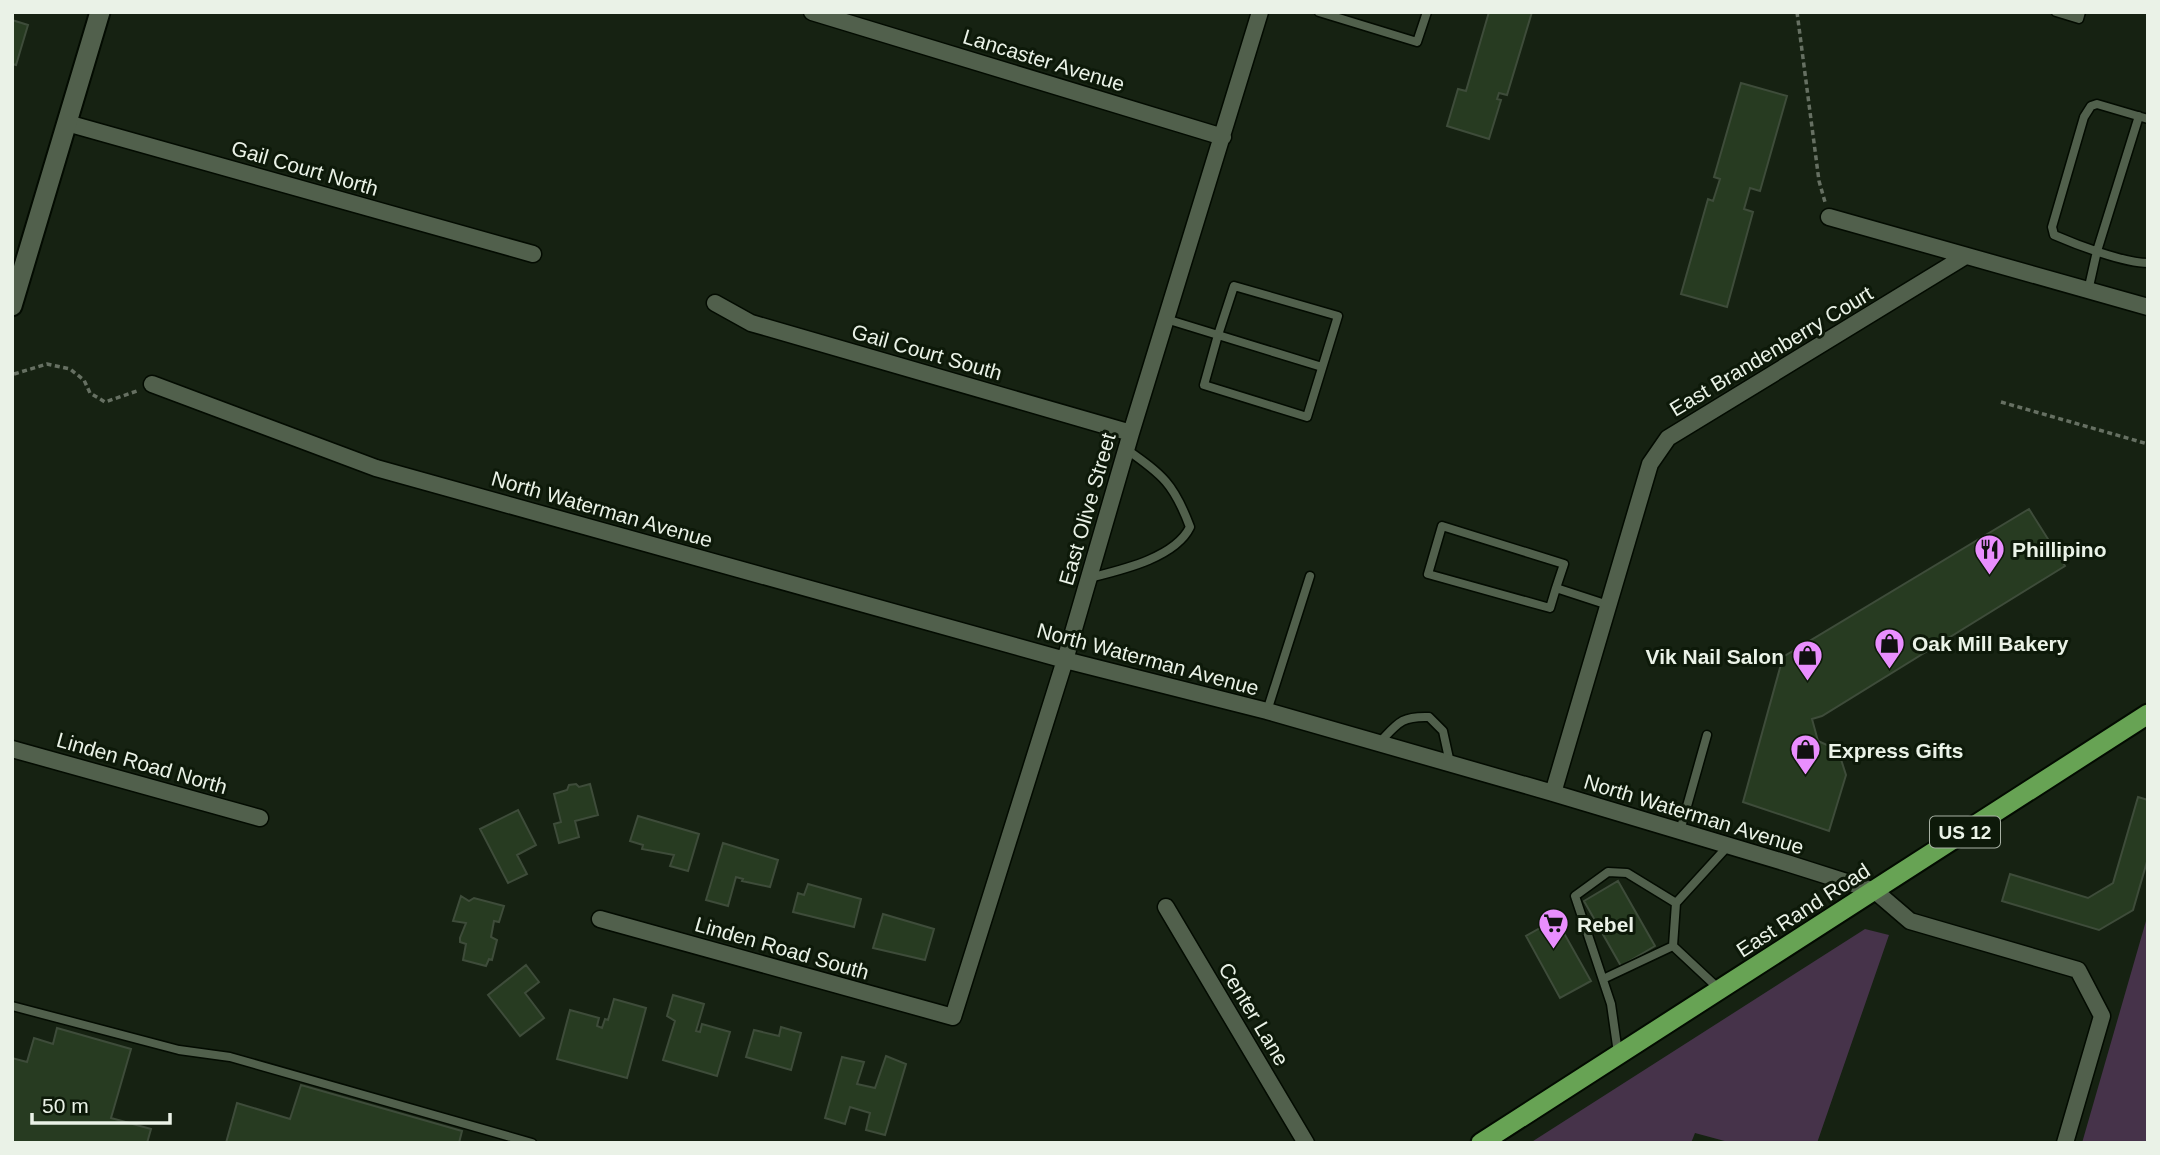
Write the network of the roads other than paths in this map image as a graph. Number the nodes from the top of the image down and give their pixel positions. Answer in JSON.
{"nodes":[{"id":1,"x":100,"y":12,"type":"edge"},
{"id":2,"x":813,"y":12,"type":"edge"},
{"id":3,"x":1260,"y":12,"type":"edge"},
{"id":4,"x":1318,"y":12,"type":"edge"},
{"id":5,"x":1427,"y":12,"type":"edge"},
{"id":6,"x":2056,"y":12,"type":"edge"},
{"id":7,"x":2081,"y":12,"type":"edge"},
{"id":8,"x":2143,"y":118,"type":"edge"},
{"id":9,"x":67,"y":123,"type":"junction"},
{"id":10,"x":1223,"y":136,"type":"junction"},
{"id":11,"x":1829,"y":217,"type":"road end"},
{"id":12,"x":2097,"y":251,"type":"junction"},
{"id":13,"x":533,"y":254,"type":"dead end"},
{"id":14,"x":1964,"y":257,"type":"junction"},
{"id":15,"x":2148,"y":263,"type":"edge"},
{"id":16,"x":2088,"y":291,"type":"junction"},
{"id":17,"x":715,"y":303,"type":"dead end"},
{"id":18,"x":12,"y":306,"type":"edge"},
{"id":19,"x":2148,"y":307,"type":"edge"},
{"id":20,"x":1166,"y":319,"type":"junction"},
{"id":21,"x":1218,"y":335,"type":"junction"},
{"id":22,"x":1322,"y":367,"type":"junction"},
{"id":23,"x":152,"y":384,"type":"road end"},
{"id":24,"x":1129,"y":441,"type":"junction"},
{"id":25,"x":1310,"y":576,"type":"dead end"},
{"id":26,"x":1089,"y":578,"type":"junction"},
{"id":27,"x":1556,"y":588,"type":"junction"},
{"id":28,"x":1608,"y":605,"type":"junction"},
{"id":29,"x":1065,"y":660,"type":"junction"},
{"id":30,"x":1267,"y":711,"type":"junction"},
{"id":31,"x":2148,"y":714,"type":"edge"},
{"id":32,"x":1707,"y":735,"type":"dead end"},
{"id":33,"x":1379,"y":743,"type":"junction"},
{"id":34,"x":12,"y":749,"type":"edge"},
{"id":35,"x":1450,"y":763,"type":"junction"},
{"id":36,"x":1553,"y":793,"type":"junction"},
{"id":37,"x":260,"y":818,"type":"dead end"},
{"id":38,"x":1680,"y":831,"type":"junction"},
{"id":39,"x":1728,"y":846,"type":"junction"},
{"id":40,"x":1875,"y":891,"type":"junction"},
{"id":41,"x":1676,"y":903,"type":"junction"},
{"id":42,"x":1166,"y":907,"type":"dead end"},
{"id":43,"x":600,"y":919,"type":"dead end"},
{"id":44,"x":1674,"y":946,"type":"junction"},
{"id":45,"x":1603,"y":979,"type":"junction"},
{"id":46,"x":1720,"y":990,"type":"junction"},
{"id":47,"x":12,"y":1006,"type":"edge"},
{"id":48,"x":953,"y":1017,"type":"joint"},
{"id":49,"x":1619,"y":1055,"type":"junction"},
{"id":50,"x":1488,"y":1141,"type":"edge"},
{"id":51,"x":532,"y":1143,"type":"edge"},
{"id":52,"x":1306,"y":1143,"type":"edge"},
{"id":53,"x":2065,"y":1143,"type":"edge"}],
"edges":[{"from":1,"to":9,"type":"street"},
{"from":2,"to":10,"type":"street","name":"Lancaster Avenue"},
{"from":3,"to":10,"type":"street","name":"East Olive Street"},
{"from":4,"to":5,"type":"lane"},
{"from":6,"to":7,"type":"lane"},
{"from":8,"to":12,"type":"lane"},
{"from":8,"to":12,"type":"lane"},
{"from":9,"to":13,"type":"street","name":"Gail Court North"},
{"from":9,"to":18,"type":"street"},
{"from":10,"to":20,"type":"street","name":"East Olive Street"},
{"from":11,"to":14,"type":"street"},
{"from":12,"to":15,"type":"lane"},
{"from":12,"to":16,"type":"lane"},
{"from":14,"to":16,"type":"street"},
{"from":14,"to":28,"type":"street","name":"East Brandenberry Court"},
{"from":16,"to":19,"type":"street"},
{"from":17,"to":24,"type":"street","name":"Gail Court South"},
{"from":20,"to":21,"type":"lane"},
{"from":20,"to":24,"type":"street","name":"East Olive Street"},
{"from":21,"to":22,"type":"lane"},
{"from":21,"to":22,"type":"lane"},
{"from":21,"to":22,"type":"lane"},
{"from":23,"to":29,"type":"street","name":"North Waterman Avenue"},
{"from":24,"to":26,"type":"street","name":"East Olive Street"},
{"from":24,"to":26,"type":"lane"},
{"from":25,"to":30,"type":"lane"},
{"from":26,"to":29,"type":"street","name":"East Olive Street"},
{"from":27,"to":27,"type":"lane"},
{"from":27,"to":28,"type":"lane"},
{"from":28,"to":36,"type":"street","name":"East Brandenberry Court"},
{"from":29,"to":30,"type":"street","name":"North Waterman Avenue"},
{"from":29,"to":48,"type":"street","name":"East Olive Street"},
{"from":30,"to":33,"type":"street","name":"North Waterman Avenue"},
{"from":31,"to":40,"type":"main road","name":"East Rand Road","number":"US 12"},
{"from":32,"to":38,"type":"lane"},
{"from":33,"to":35,"type":"street","name":"North Waterman Avenue"},
{"from":33,"to":35,"type":"lane"},
{"from":34,"to":37,"type":"street","name":"Linden Road North"},
{"from":35,"to":36,"type":"street","name":"North Waterman Avenue"},
{"from":36,"to":38,"type":"street","name":"North Waterman Avenue"},
{"from":38,"to":39,"type":"street","name":"North Waterman Avenue"},
{"from":39,"to":40,"type":"street","name":"North Waterman Avenue"},
{"from":39,"to":41,"type":"lane"},
{"from":40,"to":46,"type":"main road","name":"East Rand Road","number":"US 12"},
{"from":40,"to":53,"type":"street","name":"North Waterman Avenue"},
{"from":41,"to":44,"type":"lane"},
{"from":41,"to":45,"type":"lane"},
{"from":42,"to":52,"type":"street","name":"Center Lane"},
{"from":43,"to":48,"type":"street","name":"Linden Road South"},
{"from":44,"to":45,"type":"lane"},
{"from":44,"to":46,"type":"lane"},
{"from":45,"to":49,"type":"lane"},
{"from":46,"to":49,"type":"main road","name":"East Rand Road","number":"US 12"},
{"from":47,"to":51,"type":"lane"},
{"from":49,"to":50,"type":"main road","name":"East Rand Road","number":"US 12"}]}
